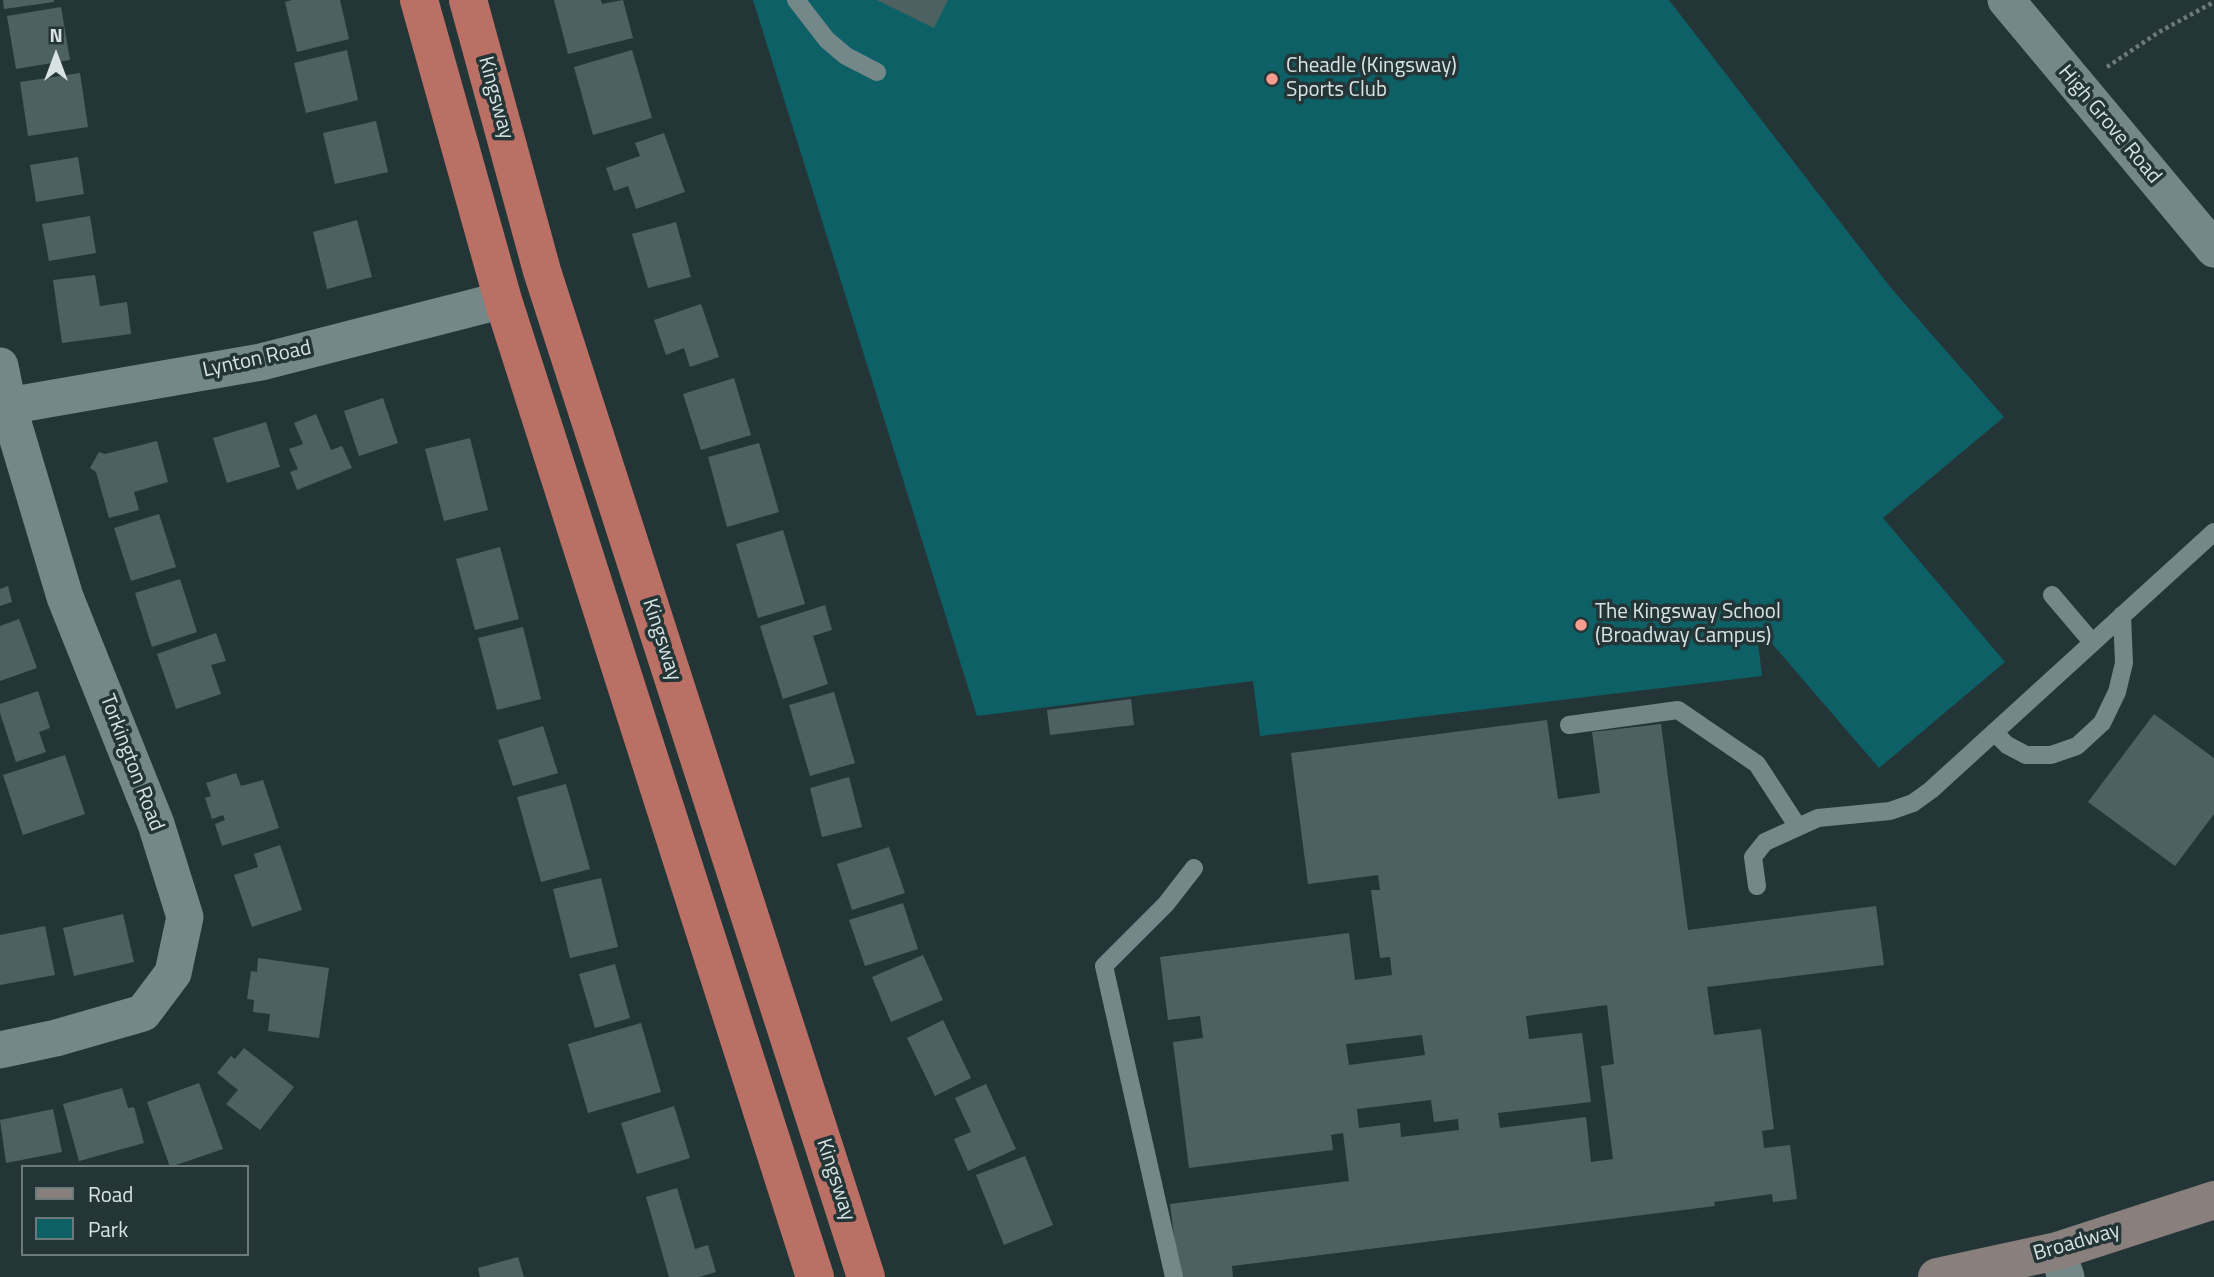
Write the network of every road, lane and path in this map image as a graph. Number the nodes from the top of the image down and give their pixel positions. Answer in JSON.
{"nodes":[{"id":1,"x":419,"y":0,"type":"edge"},
{"id":2,"x":468,"y":0,"type":"edge"},
{"id":3,"x":796,"y":0,"type":"edge"},
{"id":4,"x":2214,"y":2,"type":"edge"},
{"id":5,"x":2015,"y":3,"type":"edge"},
{"id":6,"x":877,"y":72,"type":"dead end"},
{"id":7,"x":2077,"y":87,"type":"junction"},
{"id":8,"x":2214,"y":249,"type":"edge"},
{"id":9,"x":503,"y":300,"type":"junction"},
{"id":10,"x":0,"y":366,"type":"edge"},
{"id":11,"x":8,"y":406,"type":"junction"},
{"id":12,"x":2214,"y":532,"type":"edge"},
{"id":13,"x":2052,"y":596,"type":"dead end"},
{"id":14,"x":2122,"y":615,"type":"junction"},
{"id":15,"x":2092,"y":642,"type":"junction"},
{"id":16,"x":1569,"y":725,"type":"dead end"},
{"id":17,"x":1994,"y":732,"type":"junction"},
{"id":18,"x":1798,"y":827,"type":"junction"},
{"id":19,"x":1194,"y":868,"type":"dead end"},
{"id":20,"x":1757,"y":886,"type":"dead end"},
{"id":21,"x":0,"y":1050,"type":"edge"},
{"id":22,"x":2214,"y":1200,"type":"edge"},
{"id":23,"x":2061,"y":1264,"type":"edge"},
{"id":24,"x":814,"y":1277,"type":"edge"},
{"id":25,"x":866,"y":1277,"type":"edge"},
{"id":26,"x":1174,"y":1277,"type":"edge"},
{"id":27,"x":1937,"y":1277,"type":"edge"}],
"edges":[{"from":1,"to":9,"type":"highway"},
{"from":2,"to":25,"type":"highway","name":"Kingsway"},
{"from":3,"to":6,"type":"lane"},
{"from":4,"to":7,"type":"path"},
{"from":5,"to":7,"type":"street","name":"High Grove Road"},
{"from":7,"to":8,"type":"street","name":"High Grove Road"},
{"from":9,"to":11,"type":"street","name":"Lynton Road"},
{"from":9,"to":24,"type":"highway"},
{"from":10,"to":11,"type":"street","name":"Torkington Road"},
{"from":11,"to":21,"type":"street","name":"Torkington Road"},
{"from":12,"to":14,"type":"lane"},
{"from":13,"to":15,"type":"lane"},
{"from":14,"to":15,"type":"lane"},
{"from":14,"to":17,"type":"lane"},
{"from":15,"to":17,"type":"lane"},
{"from":16,"to":18,"type":"lane"},
{"from":17,"to":18,"type":"lane"},
{"from":18,"to":20,"type":"lane"},
{"from":19,"to":26,"type":"lane"},
{"from":22,"to":23,"type":"street","name":"Broadway"},
{"from":23,"to":27,"type":"street","name":"Broadway"}]}
